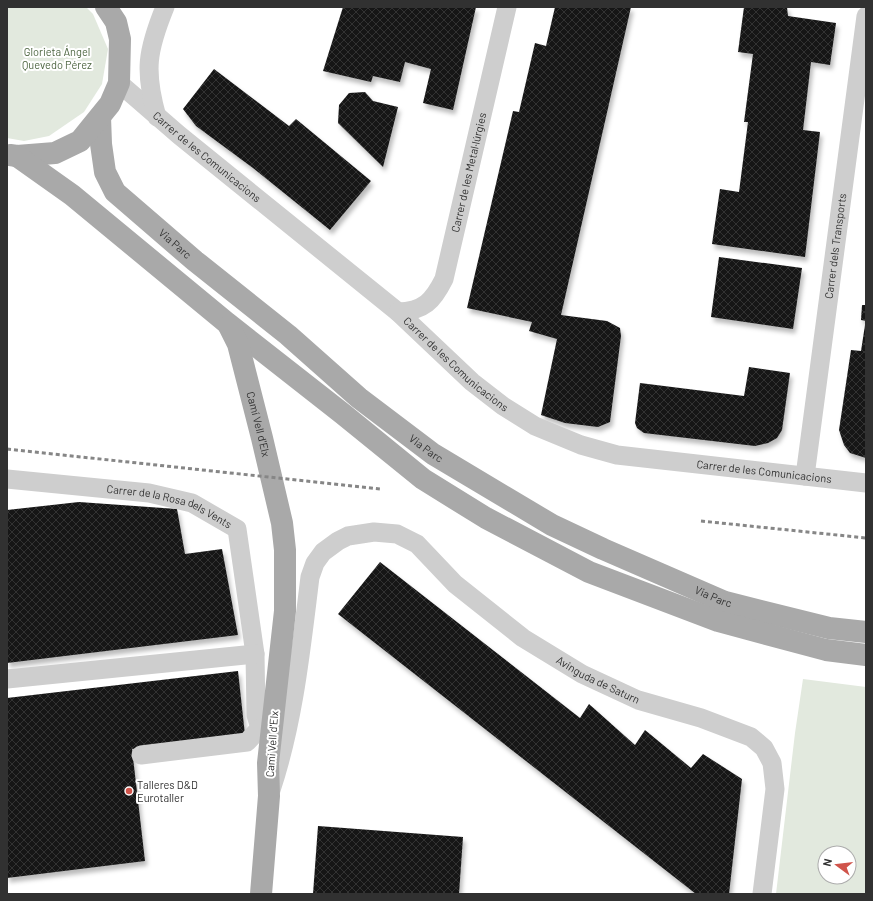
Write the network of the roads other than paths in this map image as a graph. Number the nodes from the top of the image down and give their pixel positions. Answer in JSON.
{"nodes":[{"id":1,"x":165,"y":7,"type":"edge"},
{"id":2,"x":508,"y":7,"type":"edge"},
{"id":3,"x":114,"y":12,"type":"edge"},
{"id":4,"x":866,"y":16,"type":"edge"},
{"id":5,"x":119,"y":83,"type":"junction"},
{"id":6,"x":100,"y":117,"type":"junction"},
{"id":7,"x":157,"y":117,"type":"junction"},
{"id":8,"x":12,"y":155,"type":"edge"},
{"id":9,"x":398,"y":312,"type":"junction"},
{"id":10,"x":227,"y":323,"type":"junction"},
{"id":11,"x":805,"y":476,"type":"junction"},
{"id":12,"x":7,"y":479,"type":"edge"},
{"id":13,"x":866,"y":483,"type":"edge"},
{"id":14,"x":323,"y":552,"type":"joint"},
{"id":15,"x":866,"y":632,"type":"edge"},
{"id":16,"x":255,"y":654,"type":"junction"},
{"id":17,"x":866,"y":655,"type":"edge"},
{"id":18,"x":7,"y":679,"type":"edge"},
{"id":19,"x":266,"y":728,"type":"junction"},
{"id":20,"x":141,"y":755,"type":"dead end"},
{"id":21,"x":269,"y":795,"type":"junction"},
{"id":22,"x":261,"y":894,"type":"edge"},
{"id":23,"x":762,"y":894,"type":"edge"}],
"edges":[{"from":1,"to":7,"type":"street"},
{"from":2,"to":9,"type":"street","name":"Carrer de les Metal·lúrgies"},
{"from":3,"to":5,"type":"main road"},
{"from":4,"to":11,"type":"street","name":"Carrer dels Transports"},
{"from":5,"to":6,"type":"main road"},
{"from":5,"to":7,"type":"street","name":"Carrer de les Comunicacions"},
{"from":6,"to":8,"type":"main road"},
{"from":6,"to":15,"type":"main road","name":"Via Parc"},
{"from":7,"to":9,"type":"street","name":"Carrer de les Comunicacions"},
{"from":8,"to":10,"type":"main road","name":"Camí Vell d'Elx"},
{"from":9,"to":11,"type":"street","name":"Carrer de les Comunicacions"},
{"from":10,"to":17,"type":"main road","name":"Via Parc"},
{"from":10,"to":19,"type":"main road","name":"Camí Vell d'Elx"},
{"from":11,"to":13,"type":"street","name":"Carrer de les Comunicacions"},
{"from":12,"to":16,"type":"street","name":"Carrer de la Rosa dels Vents"},
{"from":14,"to":21,"type":"street","name":"Camí Vell d'Elx"},
{"from":14,"to":23,"type":"street","name":"Avinguda de Saturn"},
{"from":16,"to":18,"type":"street"},
{"from":16,"to":19,"type":"street","name":"Carrer de la Rosa dels Vents"},
{"from":19,"to":20,"type":"street"},
{"from":19,"to":21,"type":"main road","name":"Camí Vell d'Elx"},
{"from":21,"to":22,"type":"main road","name":"Camí Vell d'Elx"}]}
